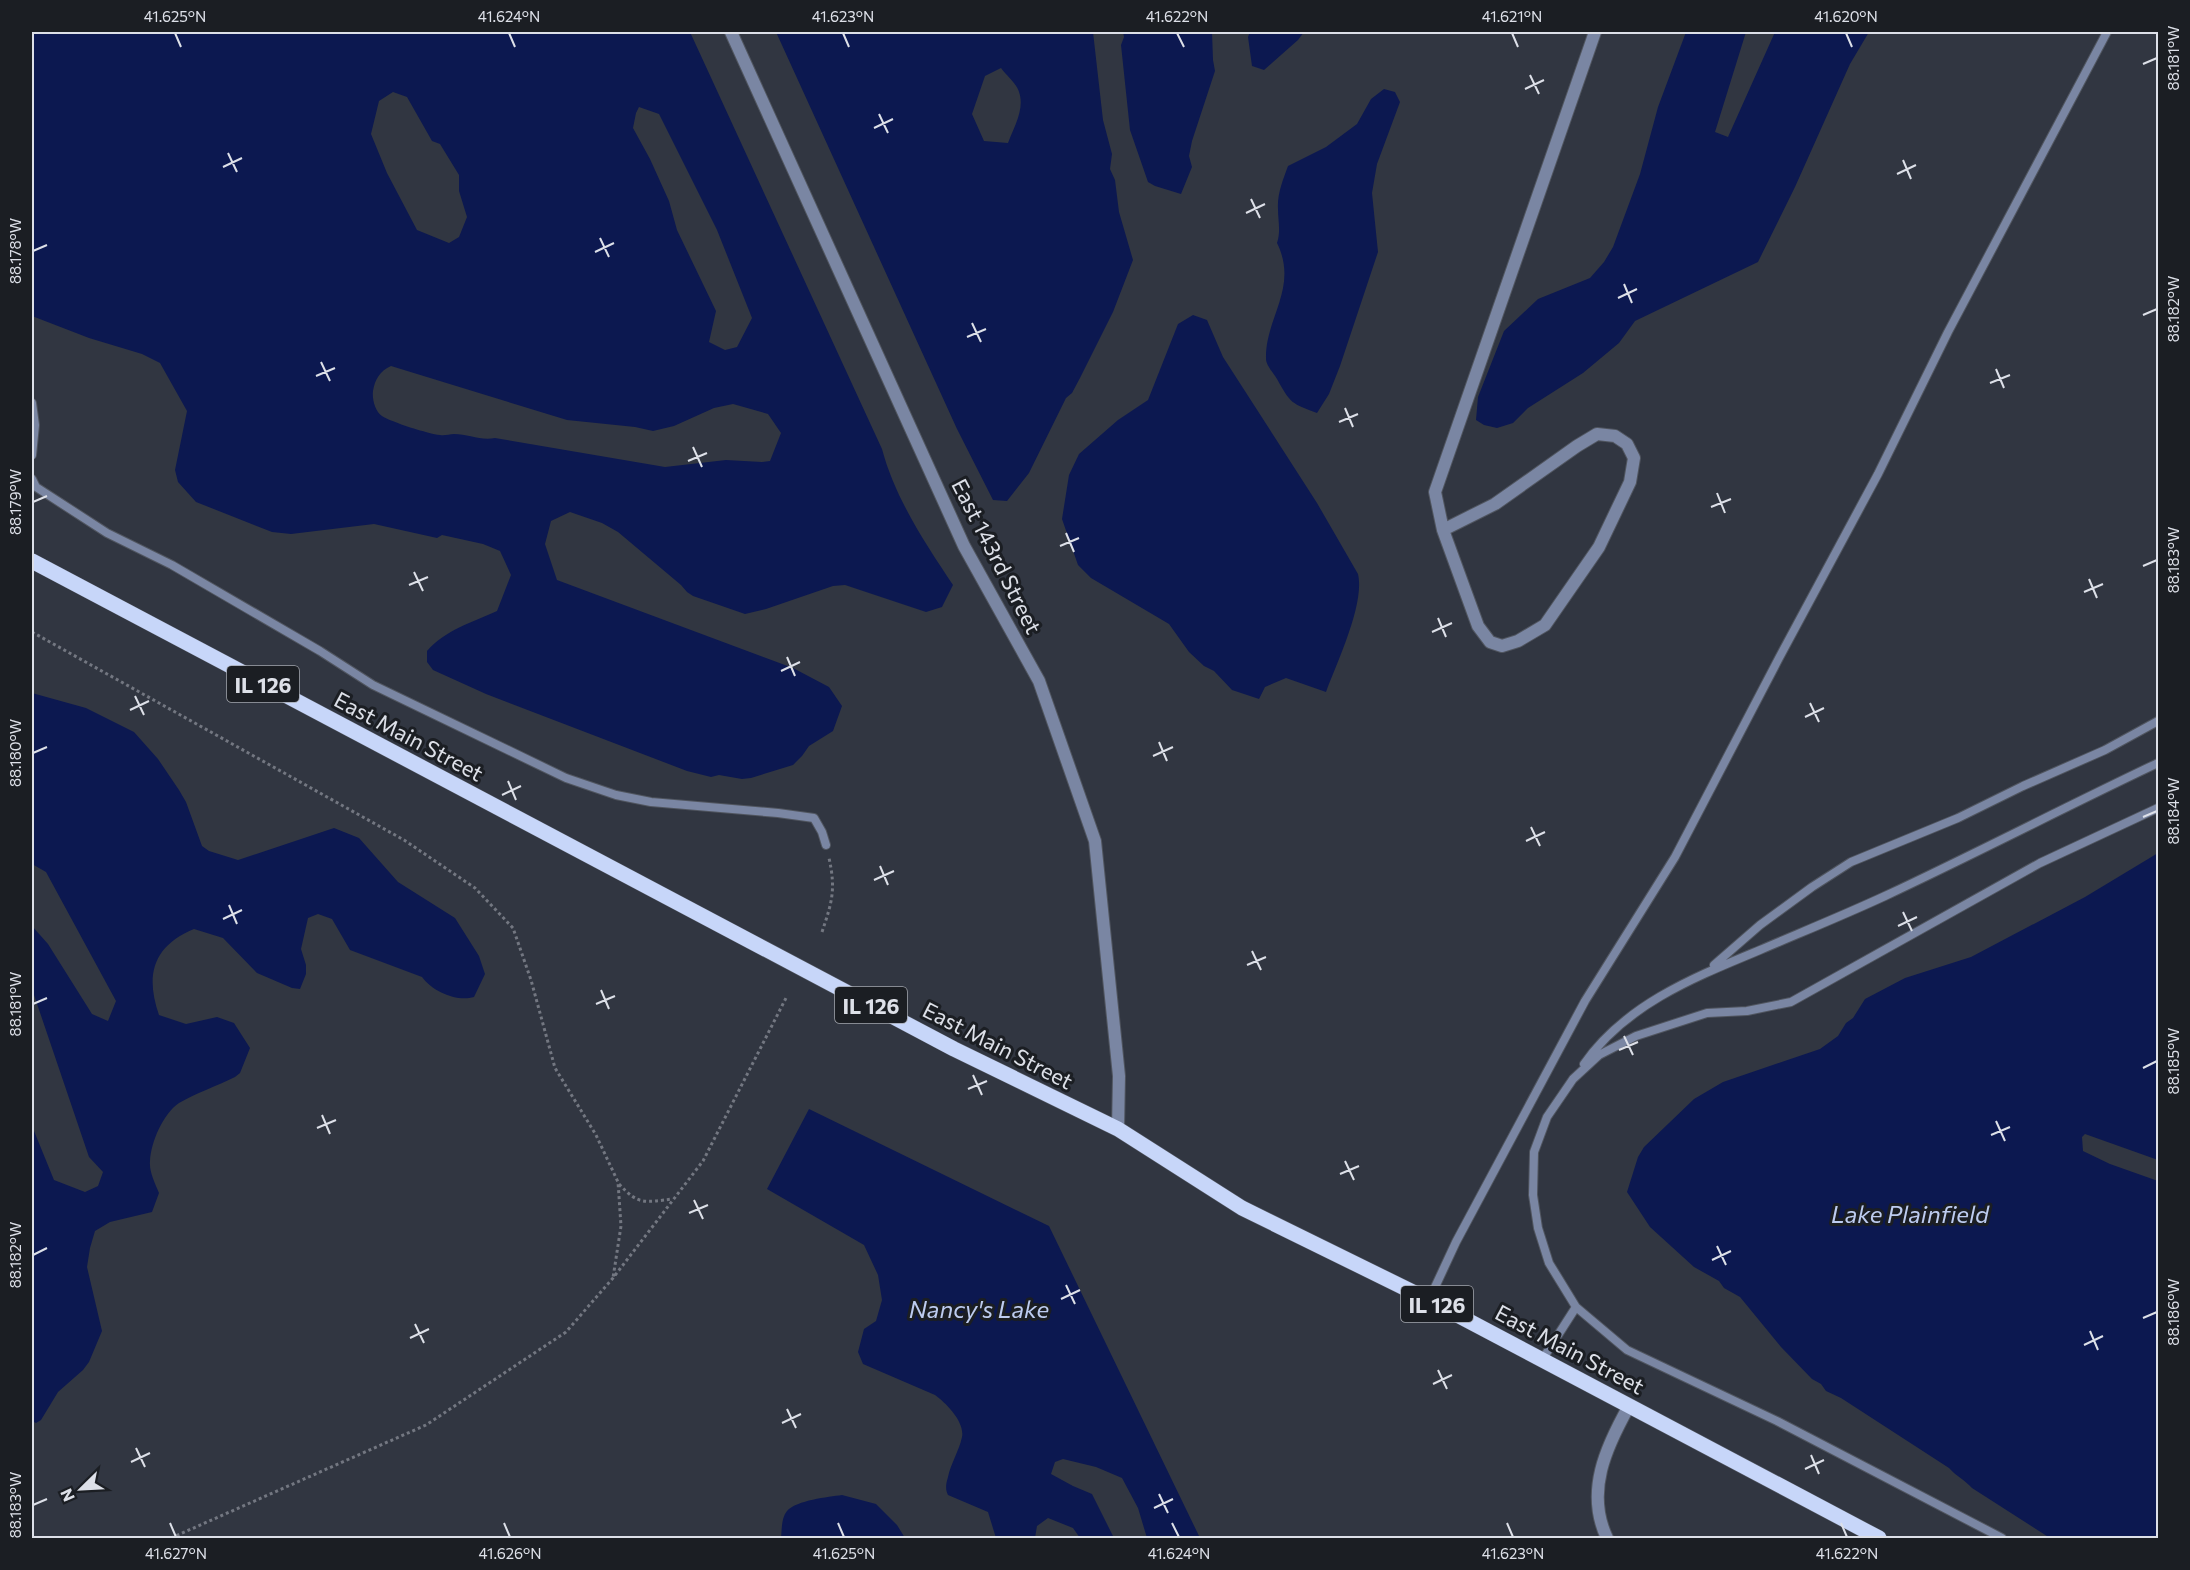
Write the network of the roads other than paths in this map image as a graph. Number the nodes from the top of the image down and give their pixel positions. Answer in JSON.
{"nodes":[{"id":1,"x":731,"y":32,"type":"edge"},
{"id":2,"x":1595,"y":32,"type":"edge"},
{"id":3,"x":2108,"y":32,"type":"edge"},
{"id":4,"x":32,"y":402,"type":"edge"},
{"id":5,"x":32,"y":455,"type":"edge"},
{"id":6,"x":32,"y":482,"type":"edge"},
{"id":7,"x":1443,"y":530,"type":"junction"},
{"id":8,"x":32,"y":561,"type":"edge"},
{"id":9,"x":2158,"y":721,"type":"edge"},
{"id":10,"x":2158,"y":763,"type":"edge"},
{"id":11,"x":2158,"y":808,"type":"edge"},
{"id":12,"x":826,"y":845,"type":"road end"},
{"id":13,"x":1707,"y":972,"type":"junction"},
{"id":14,"x":1573,"y":1079,"type":"junction"},
{"id":15,"x":1118,"y":1129,"type":"junction"},
{"id":16,"x":1429,"y":1300,"type":"junction"},
{"id":17,"x":1576,"y":1307,"type":"junction"},
{"id":18,"x":1542,"y":1360,"type":"junction"},
{"id":19,"x":1629,"y":1406,"type":"junction"},
{"id":20,"x":1607,"y":1539,"type":"edge"},
{"id":21,"x":1879,"y":1539,"type":"edge"},
{"id":22,"x":2002,"y":1539,"type":"edge"}],
"edges":[{"from":1,"to":15,"type":"street","name":"East 143rd Street"},
{"from":2,"to":7,"type":"street"},
{"from":3,"to":16,"type":"lane"},
{"from":4,"to":5,"type":"lane"},
{"from":6,"to":12,"type":"lane"},
{"from":7,"to":7,"type":"street"},
{"from":8,"to":15,"type":"main road","name":"East Main Street","number":"IL 126"},
{"from":9,"to":13,"type":"lane"},
{"from":10,"to":13,"type":"lane"},
{"from":11,"to":14,"type":"lane"},
{"from":13,"to":14,"type":"lane"},
{"from":14,"to":17,"type":"lane"},
{"from":15,"to":16,"type":"main road","name":"East Main Street","number":"IL 126"},
{"from":16,"to":18,"type":"main road","name":"East Main Street","number":"IL 126"},
{"from":17,"to":18,"type":"lane"},
{"from":17,"to":22,"type":"lane"},
{"from":18,"to":19,"type":"main road","name":"East Main Street","number":"IL 126"},
{"from":19,"to":20,"type":"street"},
{"from":19,"to":21,"type":"main road","name":"East Main Street","number":"IL 126"}]}
